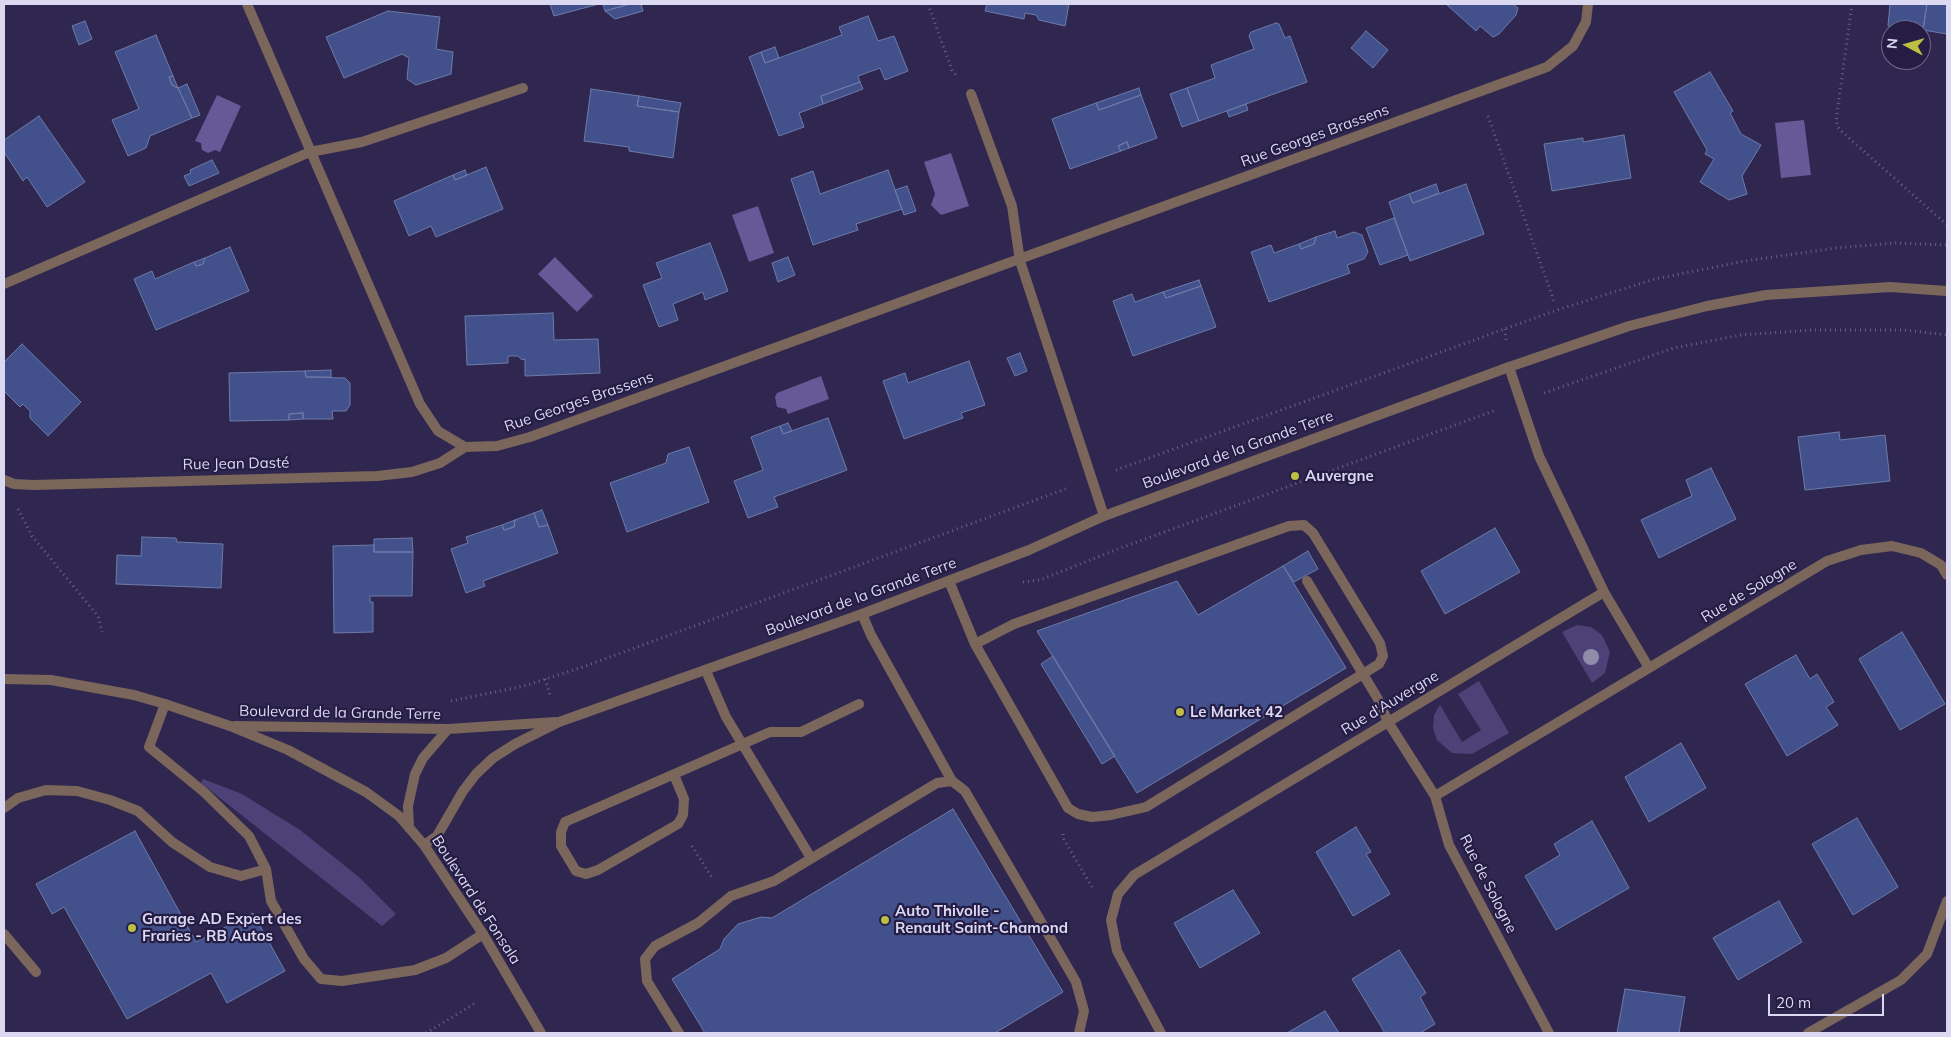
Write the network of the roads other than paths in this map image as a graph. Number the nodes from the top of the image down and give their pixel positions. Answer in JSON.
{"nodes":[{"id":1,"x":247,"y":4,"type":"edge"},
{"id":2,"x":1588,"y":4,"type":"edge"},
{"id":3,"x":523,"y":88,"type":"dead end"},
{"id":4,"x":971,"y":94,"type":"road end"},
{"id":5,"x":310,"y":152,"type":"junction"},
{"id":6,"x":1020,"y":261,"type":"junction"},
{"id":7,"x":4,"y":284,"type":"edge"},
{"id":8,"x":1947,"y":290,"type":"edge"},
{"id":9,"x":1509,"y":367,"type":"junction"},
{"id":10,"x":465,"y":447,"type":"junction"},
{"id":11,"x":9,"y":482,"type":"edge"},
{"id":12,"x":1104,"y":516,"type":"junction"},
{"id":13,"x":1947,"y":575,"type":"edge"},
{"id":14,"x":949,"y":581,"type":"junction"},
{"id":15,"x":1307,"y":581,"type":"dead end"},
{"id":16,"x":1604,"y":592,"type":"junction"},
{"id":17,"x":862,"y":614,"type":"junction"},
{"id":18,"x":975,"y":644,"type":"junction"},
{"id":19,"x":1649,"y":668,"type":"junction"},
{"id":20,"x":706,"y":671,"type":"junction"},
{"id":21,"x":1363,"y":673,"type":"junction"},
{"id":22,"x":4,"y":679,"type":"edge"},
{"id":23,"x":165,"y":704,"type":"junction"},
{"id":24,"x":859,"y":704,"type":"dead end"},
{"id":25,"x":559,"y":722,"type":"junction"},
{"id":26,"x":1388,"y":722,"type":"junction"},
{"id":27,"x":230,"y":726,"type":"junction"},
{"id":28,"x":448,"y":729,"type":"junction"},
{"id":29,"x":742,"y":744,"type":"junction"},
{"id":30,"x":674,"y":775,"type":"junction"},
{"id":31,"x":952,"y":781,"type":"junction"},
{"id":32,"x":1434,"y":796,"type":"junction"},
{"id":33,"x":4,"y":808,"type":"edge"},
{"id":34,"x":409,"y":828,"type":"junction"},
{"id":35,"x":424,"y":845,"type":"junction"},
{"id":36,"x":810,"y":858,"type":"junction"},
{"id":37,"x":266,"y":869,"type":"junction"},
{"id":38,"x":1947,"y":901,"type":"edge"},
{"id":39,"x":4,"y":934,"type":"edge"},
{"id":40,"x":483,"y":934,"type":"junction"},
{"id":41,"x":36,"y":972,"type":"dead end"},
{"id":42,"x":541,"y":1033,"type":"edge"},
{"id":43,"x":679,"y":1033,"type":"edge"},
{"id":44,"x":1079,"y":1033,"type":"edge"},
{"id":45,"x":1161,"y":1033,"type":"edge"},
{"id":46,"x":1549,"y":1033,"type":"edge"},
{"id":47,"x":1808,"y":1033,"type":"edge"}],
"edges":[{"from":1,"to":5,"type":"street"},
{"from":2,"to":6,"type":"street","name":"Rue Georges Brassens"},
{"from":3,"to":5,"type":"street"},
{"from":4,"to":6,"type":"street"},
{"from":5,"to":7,"type":"street"},
{"from":5,"to":10,"type":"street"},
{"from":6,"to":10,"type":"street","name":"Rue Georges Brassens"},
{"from":6,"to":12,"type":"street"},
{"from":8,"to":9,"type":"street","name":"Boulevard de la Grande Terre"},
{"from":9,"to":12,"type":"street","name":"Boulevard de la Grande Terre"},
{"from":9,"to":16,"type":"street"},
{"from":10,"to":11,"type":"street","name":"Rue Jean Dasté"},
{"from":12,"to":14,"type":"street","name":"Boulevard de la Grande Terre"},
{"from":13,"to":19,"type":"street","name":"Rue de Sologne"},
{"from":14,"to":17,"type":"street","name":"Boulevard de la Grande Terre"},
{"from":14,"to":18,"type":"street"},
{"from":15,"to":21,"type":"street","name":"Rue de Sologne"},
{"from":16,"to":19,"type":"street"},
{"from":16,"to":26,"type":"street","name":"Rue d'Auvergne"},
{"from":17,"to":20,"type":"street","name":"Boulevard de la Grande Terre"},
{"from":17,"to":31,"type":"street"},
{"from":18,"to":21,"type":"street"},
{"from":18,"to":21,"type":"street"},
{"from":19,"to":32,"type":"street","name":"Rue de Sologne"},
{"from":20,"to":25,"type":"street","name":"Boulevard de la Grande Terre"},
{"from":20,"to":29,"type":"street"},
{"from":21,"to":26,"type":"street","name":"Rue de Sologne"},
{"from":22,"to":23,"type":"street","name":"Boulevard de Fonsala"},
{"from":23,"to":27,"type":"street","name":"Boulevard de Fonsala"},
{"from":23,"to":37,"type":"street"},
{"from":24,"to":29,"type":"street"},
{"from":25,"to":28,"type":"street","name":"Boulevard de la Grande Terre"},
{"from":25,"to":35,"type":"street","name":"Boulevard de la Grande Terre"},
{"from":26,"to":32,"type":"street","name":"Rue de Sologne"},
{"from":26,"to":45,"type":"street","name":"Rue d'Auvergne"},
{"from":27,"to":28,"type":"street","name":"Boulevard de la Grande Terre"},
{"from":27,"to":34,"type":"street","name":"Boulevard de Fonsala"},
{"from":28,"to":34,"type":"street","name":"Boulevard de la Grande Terre"},
{"from":29,"to":30,"type":"street"},
{"from":29,"to":36,"type":"street"},
{"from":30,"to":30,"type":"street"},
{"from":31,"to":36,"type":"street"},
{"from":31,"to":44,"type":"street"},
{"from":32,"to":46,"type":"street","name":"Rue de Sologne"},
{"from":33,"to":37,"type":"street"},
{"from":34,"to":35,"type":"street","name":"Boulevard de Fonsala"},
{"from":35,"to":40,"type":"street","name":"Boulevard de Fonsala"},
{"from":36,"to":43,"type":"street"},
{"from":37,"to":40,"type":"street"},
{"from":38,"to":47,"type":"street"},
{"from":39,"to":41,"type":"street"},
{"from":40,"to":42,"type":"street","name":"Boulevard de Fonsala"}]}
